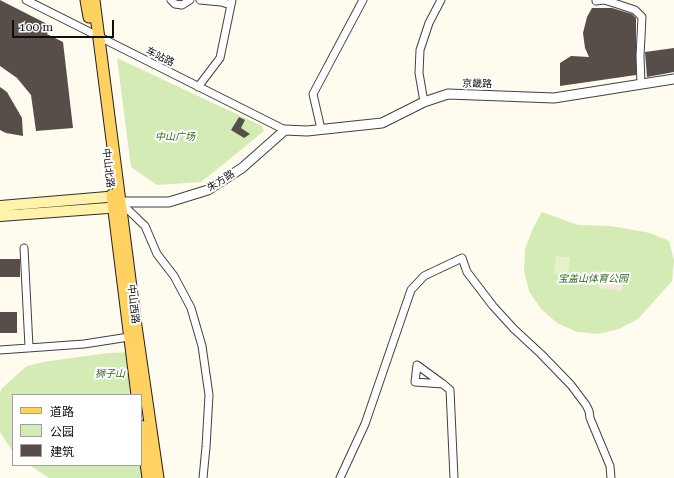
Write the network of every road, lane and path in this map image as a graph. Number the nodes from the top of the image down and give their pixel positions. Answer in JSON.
{"nodes":[{"id":1,"x":26,"y":0,"type":"edge"},
{"id":2,"x":86,"y":0,"type":"edge"},
{"id":3,"x":94,"y":0,"type":"edge"},
{"id":4,"x":171,"y":0,"type":"edge"},
{"id":5,"x":190,"y":0,"type":"edge"},
{"id":6,"x":200,"y":0,"type":"edge"},
{"id":7,"x":363,"y":0,"type":"edge"},
{"id":8,"x":441,"y":0,"type":"edge"},
{"id":9,"x":596,"y":1,"type":"edge"},
{"id":10,"x":231,"y":2,"type":"edge"},
{"id":11,"x":95,"y":35,"type":"junction"},
{"id":12,"x":674,"y":79,"type":"edge"},
{"id":13,"x":641,"y":84,"type":"junction"},
{"id":14,"x":198,"y":87,"type":"junction"},
{"id":15,"x":424,"y":102,"type":"junction"},
{"id":16,"x":111,"y":129,"type":"joint"},
{"id":17,"x":321,"y":129,"type":"junction"},
{"id":18,"x":285,"y":130,"type":"junction"},
{"id":19,"x":117,"y":202,"type":"junction"},
{"id":20,"x":0,"y":206,"type":"edge"},
{"id":21,"x":0,"y":216,"type":"edge"},
{"id":22,"x":24,"y":248,"type":"dead end"},
{"id":23,"x":129,"y":337,"type":"junction"},
{"id":24,"x":29,"y":347,"type":"junction"},
{"id":25,"x":0,"y":350,"type":"edge"},
{"id":26,"x":443,"y":384,"type":"dead end"},
{"id":27,"x":137,"y":394,"type":"edge"},
{"id":28,"x":142,"y":433,"type":"edge"},
{"id":29,"x":148,"y":478,"type":"edge"},
{"id":30,"x":158,"y":478,"type":"edge"},
{"id":31,"x":202,"y":478,"type":"edge"},
{"id":32,"x":340,"y":478,"type":"edge"},
{"id":33,"x":454,"y":478,"type":"edge"},
{"id":34,"x":611,"y":478,"type":"edge"}],
"edges":[{"from":1,"to":11,"type":"street","name":"车站路"},
{"from":2,"to":11,"type":"main road","name":"中山北路"},
{"from":3,"to":11,"type":"main road","name":"中山北路"},
{"from":4,"to":5,"type":"street"},
{"from":6,"to":10,"type":"street"},
{"from":7,"to":17,"type":"street"},
{"from":8,"to":15,"type":"street"},
{"from":9,"to":13,"type":"street"},
{"from":10,"to":14,"type":"street"},
{"from":11,"to":14,"type":"street","name":"车站路"},
{"from":11,"to":16,"type":"main road","name":"中山北路"},
{"from":11,"to":19,"type":"main road","name":"中山北路"},
{"from":12,"to":13,"type":"street","name":"京畿路"},
{"from":13,"to":15,"type":"street","name":"京畿路"},
{"from":14,"to":18,"type":"street","name":"车站路"},
{"from":15,"to":17,"type":"street","name":"京畿路"},
{"from":16,"to":19,"type":"main road","name":"中山西路"},
{"from":17,"to":18,"type":"street","name":"京畿路"},
{"from":18,"to":19,"type":"street","name":"朱方路"},
{"from":19,"to":20,"type":"main road","name":"朱方路"},
{"from":19,"to":21,"type":"main road","name":"朱方路"},
{"from":19,"to":23,"type":"main road","name":"中山北路"},
{"from":19,"to":30,"type":"main road","name":"中山西路"},
{"from":19,"to":31,"type":"street"},
{"from":22,"to":24,"type":"street"},
{"from":23,"to":24,"type":"street"},
{"from":23,"to":27,"type":"main road","name":"中山西路"},
{"from":24,"to":25,"type":"street"},
{"from":26,"to":33,"type":"street"},
{"from":28,"to":29,"type":"main road"},
{"from":32,"to":34,"type":"street"}]}
